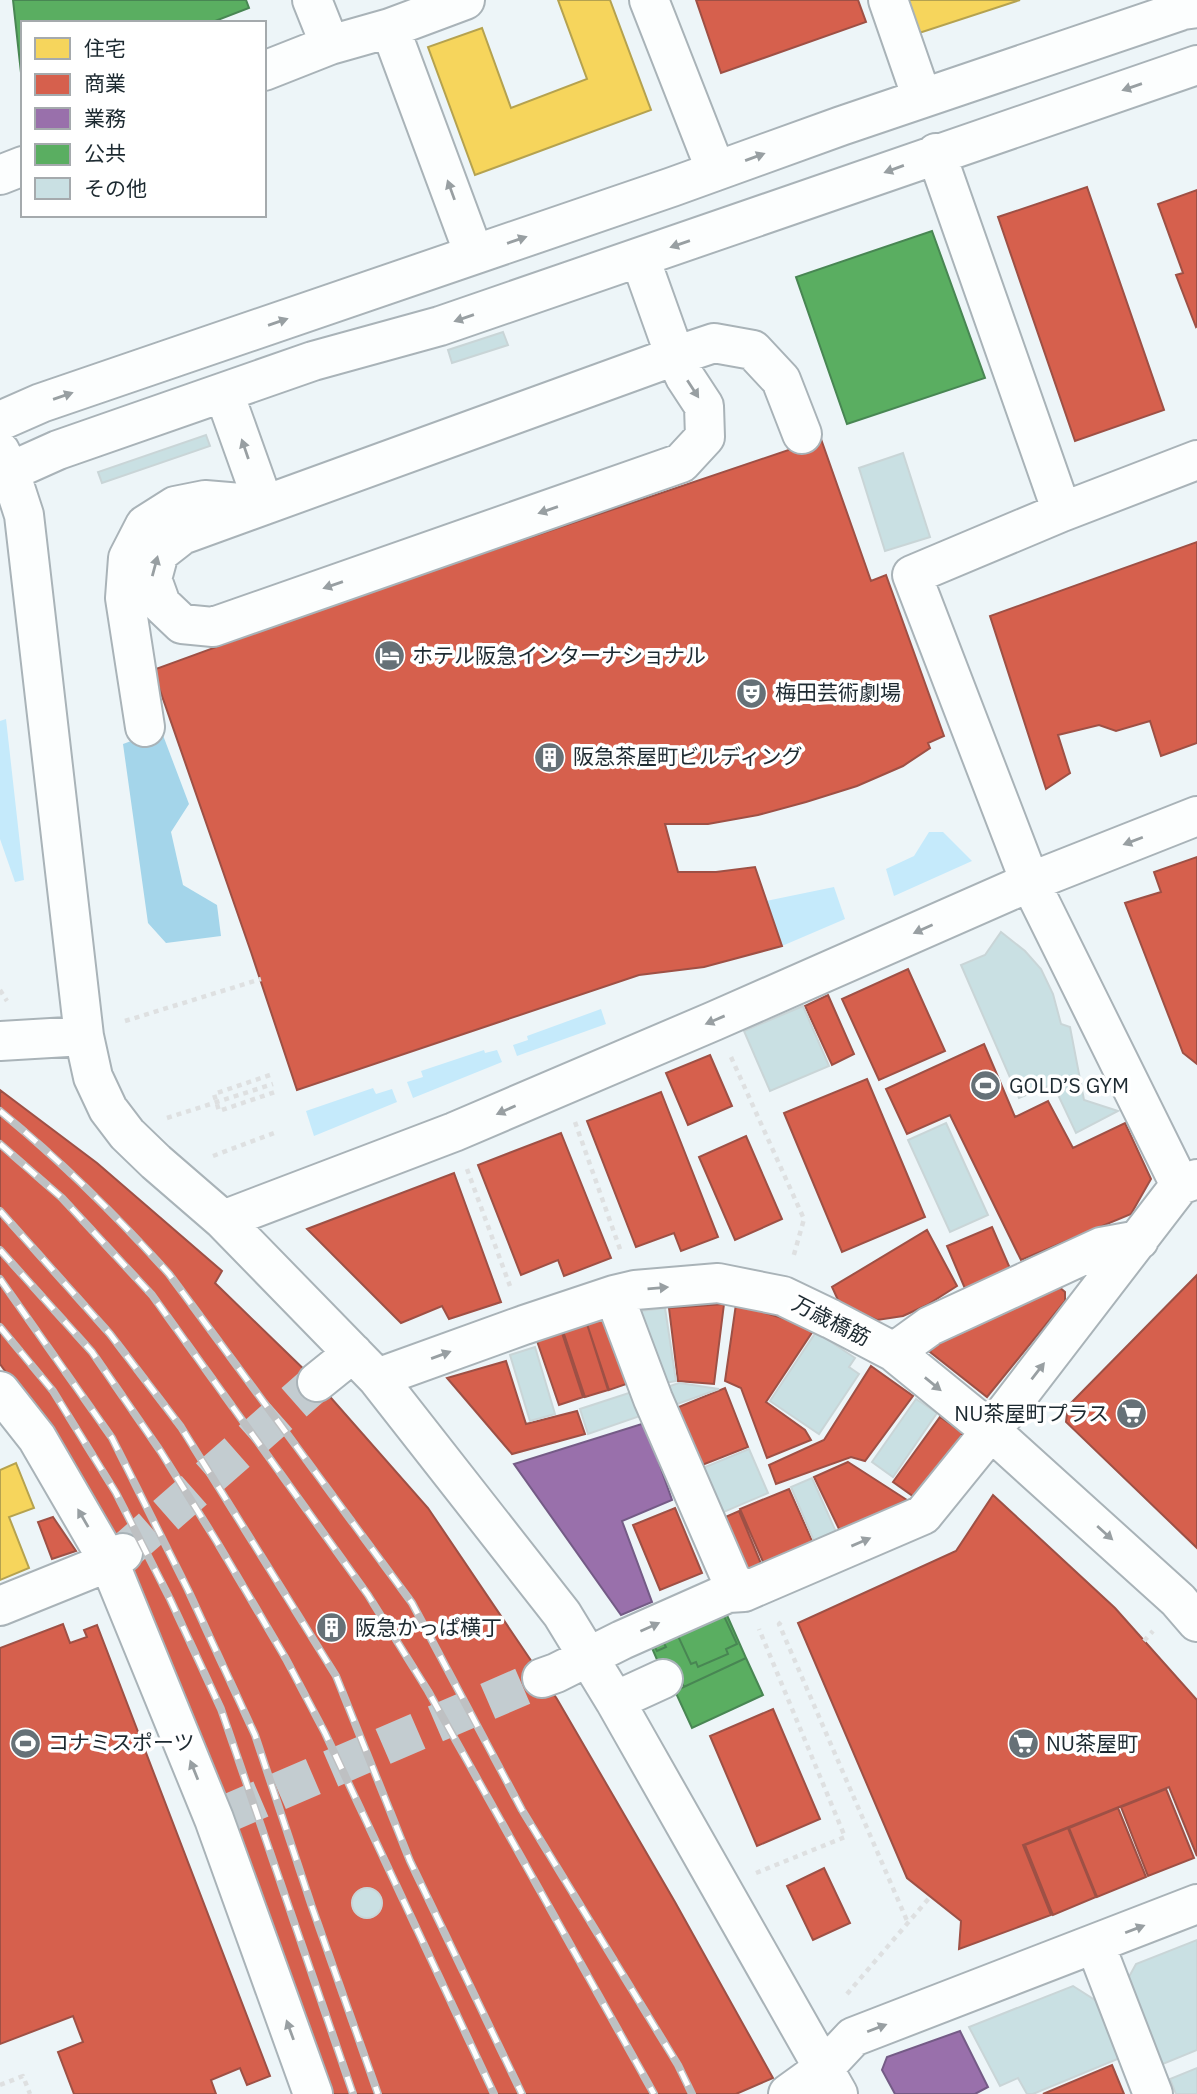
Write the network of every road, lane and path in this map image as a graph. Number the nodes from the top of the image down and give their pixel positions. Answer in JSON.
{"nodes":[{"id":1,"x":312,"y":0,"type":"edge"},
{"id":2,"x":466,"y":0,"type":"edge"},
{"id":3,"x":649,"y":0,"type":"edge"},
{"id":4,"x":888,"y":0,"type":"edge"},
{"id":5,"x":1186,"y":6,"type":"edge"},
{"id":6,"x":390,"y":28,"type":"junction"},
{"id":7,"x":330,"y":45,"type":"junction"},
{"id":8,"x":1197,"y":65,"type":"edge"},
{"id":9,"x":266,"y":70,"type":"edge"},
{"id":10,"x":922,"y":98,"type":"junction"},
{"id":11,"x":936,"y":153,"type":"junction"},
{"id":12,"x":21,"y":167,"type":"edge"},
{"id":13,"x":716,"y":171,"type":"junction"},
{"id":14,"x":0,"y":175,"type":"edge"},
{"id":15,"x":474,"y":254,"type":"junction"},
{"id":16,"x":640,"y":258,"type":"junction"},
{"id":17,"x":675,"y":356,"type":"junction"},
{"id":18,"x":224,"y":393,"type":"junction"},
{"id":19,"x":0,"y":421,"type":"edge"},
{"id":20,"x":802,"y":434,"type":"dead end"},
{"id":21,"x":1197,"y":460,"type":"edge"},
{"id":22,"x":3,"y":466,"type":"edge"},
{"id":23,"x":264,"y":505,"type":"junction"},
{"id":24,"x":1062,"y":512,"type":"junction"},
{"id":25,"x":145,"y":727,"type":"dead end"},
{"id":26,"x":1197,"y":816,"type":"edge"},
{"id":27,"x":1030,"y":882,"type":"junction"},
{"id":28,"x":261,"y":979,"type":"dead end"},
{"id":29,"x":125,"y":1021,"type":"dead end"},
{"id":30,"x":714,"y":1021,"type":"junction"},
{"id":31,"x":84,"y":1036,"type":"junction"},
{"id":32,"x":0,"y":1041,"type":"edge"},
{"id":33,"x":270,"y":1075,"type":"dead end"},
{"id":34,"x":273,"y":1084,"type":"dead end"},
{"id":35,"x":562,"y":1085,"type":"junction"},
{"id":36,"x":275,"y":1092,"type":"dead end"},
{"id":37,"x":217,"y":1103,"type":"junction"},
{"id":38,"x":160,"y":1121,"type":"dead end"},
{"id":39,"x":454,"y":1132,"type":"junction"},
{"id":40,"x":274,"y":1133,"type":"dead end"},
{"id":41,"x":205,"y":1158,"type":"dead end"},
{"id":42,"x":1189,"y":1182,"type":"edge"},
{"id":43,"x":223,"y":1220,"type":"junction"},
{"id":44,"x":1139,"y":1240,"type":"junction"},
{"id":45,"x":624,"y":1293,"type":"junction"},
{"id":46,"x":783,"y":1296,"type":"junction"},
{"id":47,"x":524,"y":1325,"type":"junction"},
{"id":48,"x":894,"y":1352,"type":"junction"},
{"id":49,"x":365,"y":1365,"type":"junction"},
{"id":50,"x":317,"y":1382,"type":"tunnel mouth"},
{"id":51,"x":0,"y":1391,"type":"edge"},
{"id":52,"x":991,"y":1431,"type":"junction"},
{"id":53,"x":116,"y":1557,"type":"junction"},
{"id":54,"x":744,"y":1592,"type":"junction"},
{"id":55,"x":0,"y":1606,"type":"edge"},
{"id":56,"x":786,"y":1613,"type":"dead end"},
{"id":57,"x":1197,"y":1622,"type":"edge"},
{"id":58,"x":589,"y":1656,"type":"junction"},
{"id":59,"x":542,"y":1678,"type":"tunnel mouth"},
{"id":60,"x":663,"y":1679,"type":"dead end"},
{"id":61,"x":615,"y":1701,"type":"junction"},
{"id":62,"x":752,"y":1874,"type":"dead end"},
{"id":63,"x":930,"y":1896,"type":"dead end"},
{"id":64,"x":1197,"y":1904,"type":"edge"},
{"id":65,"x":908,"y":1923,"type":"junction"},
{"id":66,"x":1095,"y":1944,"type":"junction"},
{"id":67,"x":842,"y":2001,"type":"dead end"},
{"id":68,"x":831,"y":2081,"type":"edge"},
{"id":69,"x":0,"y":2085,"type":"edge"},
{"id":70,"x":30,"y":2094,"type":"edge"},
{"id":71,"x":313,"y":2094,"type":"edge"},
{"id":72,"x":788,"y":2094,"type":"edge"},
{"id":73,"x":1153,"y":2094,"type":"edge"}],
"edges":[{"from":1,"to":7,"type":"street"},
{"from":2,"to":6,"type":"street"},
{"from":3,"to":13,"type":"street"},
{"from":4,"to":10,"type":"street"},
{"from":5,"to":10,"type":"street"},
{"from":6,"to":7,"type":"street"},
{"from":15,"to":6,"type":"street","one_way":true},
{"from":7,"to":9,"type":"street"},
{"from":8,"to":11,"type":"street","one_way":true},
{"from":13,"to":10,"type":"street","one_way":true},
{"from":11,"to":16,"type":"street","one_way":true},
{"from":11,"to":24,"type":"street"},
{"from":12,"to":14,"type":"street"},
{"from":15,"to":13,"type":"street","one_way":true},
{"from":19,"to":15,"type":"street","one_way":true},
{"from":16,"to":17,"type":"street"},
{"from":16,"to":18,"type":"street","one_way":true},
{"from":17,"to":20,"type":"street"},
{"from":17,"to":23,"type":"street"},
{"from":17,"to":23,"type":"street","one_way":true},
{"from":18,"to":22,"type":"street"},
{"from":23,"to":18,"type":"street","one_way":true},
{"from":21,"to":24,"type":"street"},
{"from":22,"to":31,"type":"street"},
{"from":23,"to":25,"type":"street"},
{"from":24,"to":27,"type":"street"},
{"from":26,"to":27,"type":"street","one_way":true},
{"from":27,"to":30,"type":"street","one_way":true},
{"from":27,"to":42,"type":"street"},
{"from":28,"to":29,"type":"path"},
{"from":30,"to":35,"type":"street"},
{"from":30,"to":46,"type":"path"},
{"from":31,"to":32,"type":"street"},
{"from":31,"to":43,"type":"street"},
{"from":33,"to":37,"type":"path"},
{"from":34,"to":37,"type":"path"},
{"from":35,"to":39,"type":"street","one_way":true},
{"from":35,"to":45,"type":"path"},
{"from":36,"to":37,"type":"path"},
{"from":37,"to":38,"type":"path"},
{"from":39,"to":43,"type":"street"},
{"from":39,"to":47,"type":"path"},
{"from":40,"to":41,"type":"path"},
{"from":42,"to":44,"type":"street"},
{"from":43,"to":49,"type":"street"},
{"from":44,"to":48,"type":"street"},
{"from":52,"to":44,"type":"street","one_way":true},
{"from":45,"to":46,"type":"street","name":"万歳橋筋","one_way":true},
{"from":45,"to":47,"type":"street","name":"万歳橋筋"},
{"from":45,"to":54,"type":"street"},
{"from":46,"to":48,"type":"street","name":"万歳橋筋"},
{"from":49,"to":47,"type":"street","name":"万歳橋筋","one_way":true},
{"from":48,"to":52,"type":"street","name":"万歳橋筋","one_way":true},
{"from":49,"to":50,"type":"street","name":"万歳橋筋"},
{"from":49,"to":58,"type":"street"},
{"from":53,"to":51,"type":"street","one_way":true},
{"from":54,"to":52,"type":"street","one_way":true},
{"from":52,"to":57,"type":"street","name":"万歳橋筋","one_way":true},
{"from":53,"to":55,"type":"street"},
{"from":71,"to":53,"type":"street","one_way":true},
{"from":58,"to":54,"type":"street","one_way":true},
{"from":54,"to":62,"type":"path"},
{"from":56,"to":65,"type":"path"},
{"from":58,"to":59,"type":"street"},
{"from":58,"to":61,"type":"street"},
{"from":60,"to":61,"type":"street"},
{"from":61,"to":68,"type":"street"},
{"from":63,"to":65,"type":"path"},
{"from":66,"to":64,"type":"street","one_way":true},
{"from":65,"to":67,"type":"path"},
{"from":68,"to":66,"type":"street","one_way":true},
{"from":66,"to":73,"type":"street"},
{"from":68,"to":72,"type":"street"},
{"from":69,"to":70,"type":"path"}]}
